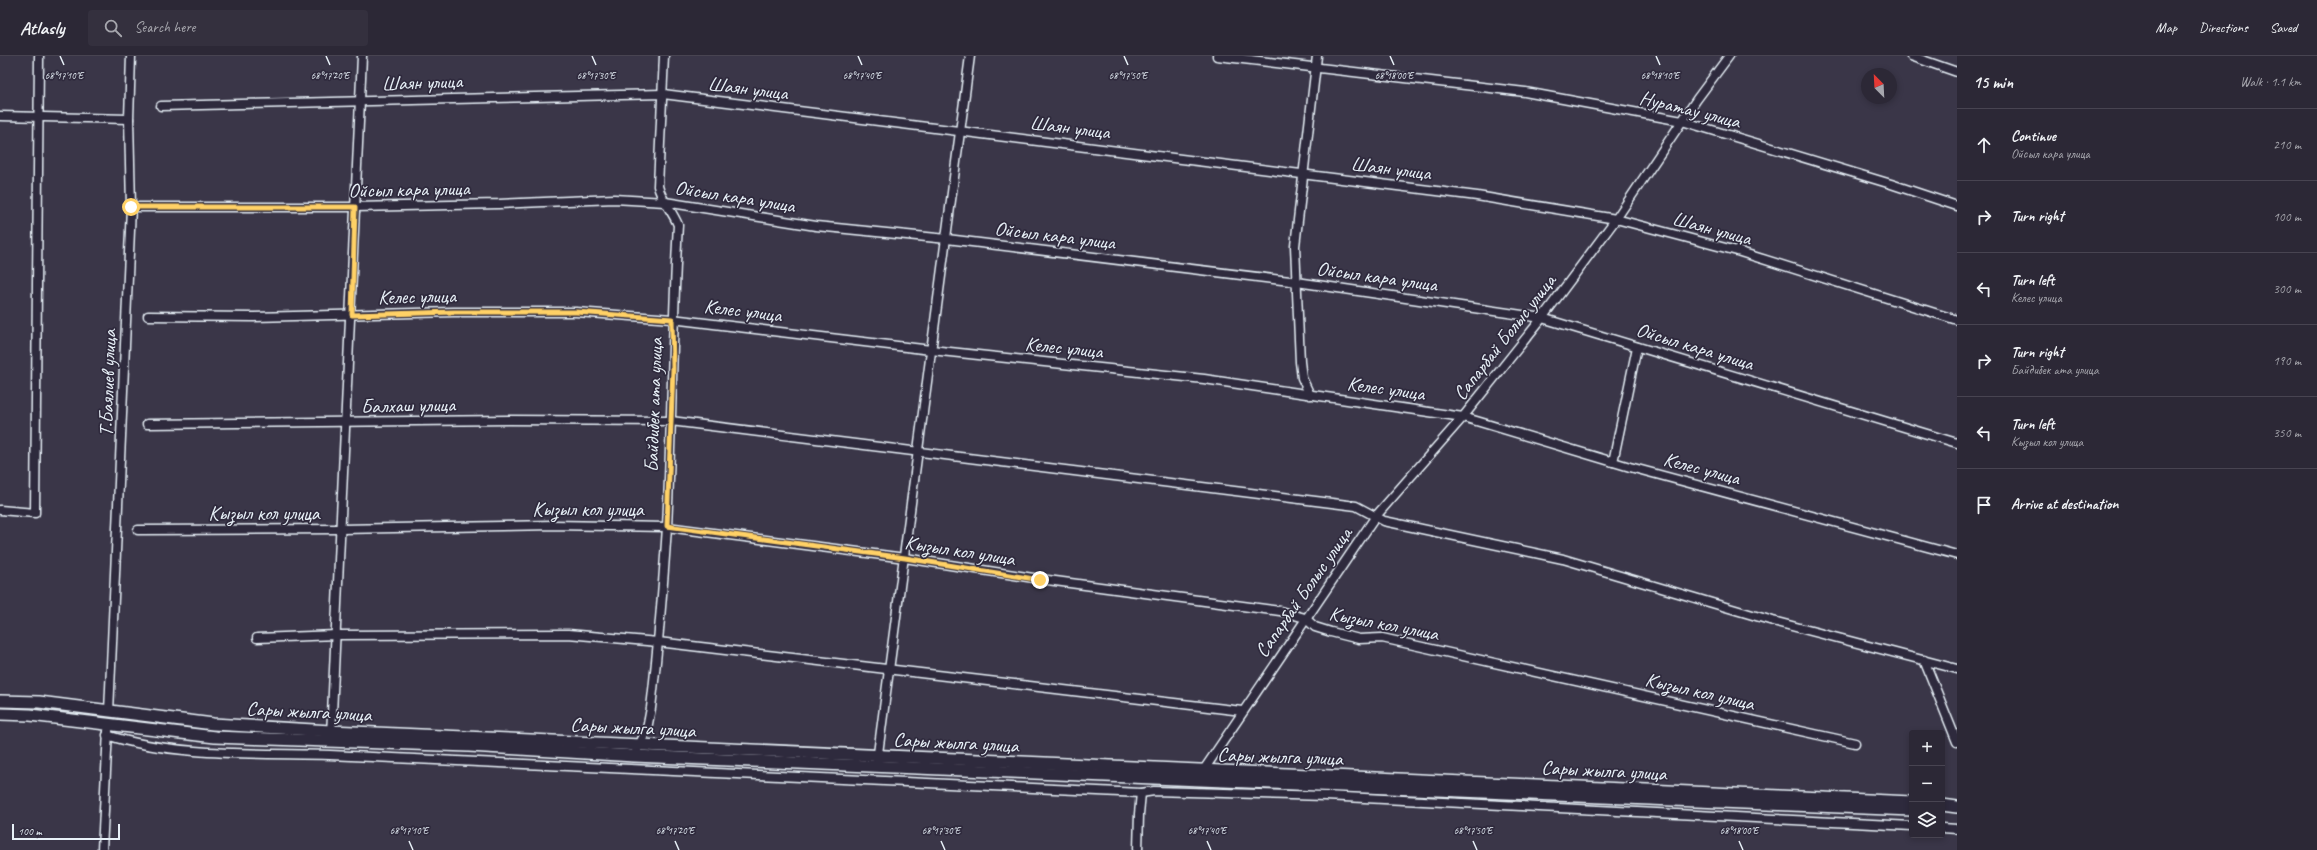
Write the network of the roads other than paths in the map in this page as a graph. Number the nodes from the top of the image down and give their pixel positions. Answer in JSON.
{"nodes":[{"id":1,"x":39,"y":56,"type":"edge"},
{"id":2,"x":131,"y":56,"type":"edge"},
{"id":3,"x":362,"y":56,"type":"edge"},
{"id":4,"x":664,"y":56,"type":"edge"},
{"id":5,"x":970,"y":56,"type":"edge"},
{"id":6,"x":1217,"y":56,"type":"edge"},
{"id":7,"x":1317,"y":56,"type":"edge"},
{"id":8,"x":1729,"y":56,"type":"edge"},
{"id":9,"x":1911,"y":56,"type":"edge"},
{"id":10,"x":1315,"y":68,"type":"junction"},
{"id":11,"x":1957,"y":72,"type":"edge"},
{"id":12,"x":664,"y":94,"type":"junction"},
{"id":13,"x":361,"y":100,"type":"junction"},
{"id":14,"x":161,"y":106,"type":"dead end"},
{"id":15,"x":0,"y":116,"type":"edge"},
{"id":16,"x":38,"y":116,"type":"junction"},
{"id":17,"x":129,"y":119,"type":"junction"},
{"id":18,"x":1682,"y":121,"type":"junction"},
{"id":19,"x":961,"y":131,"type":"junction"},
{"id":20,"x":1302,"y":175,"type":"junction"},
{"id":21,"x":665,"y":202,"type":"junction"},
{"id":22,"x":1957,"y":206,"type":"edge"},
{"id":23,"x":131,"y":207,"type":"junction"},
{"id":24,"x":355,"y":207,"type":"junction"},
{"id":25,"x":1616,"y":219,"type":"junction"},
{"id":26,"x":947,"y":239,"type":"junction"},
{"id":27,"x":1295,"y":282,"type":"junction"},
{"id":28,"x":352,"y":315,"type":"junction"},
{"id":29,"x":148,"y":316,"type":"dead end"},
{"id":30,"x":1542,"y":318,"type":"junction"},
{"id":31,"x":672,"y":319,"type":"junction"},
{"id":32,"x":1957,"y":320,"type":"edge"},
{"id":33,"x":1637,"y":347,"type":"junction"},
{"id":34,"x":932,"y":350,"type":"junction"},
{"id":35,"x":1310,"y":395,"type":"junction"},
{"id":36,"x":1463,"y":417,"type":"junction"},
{"id":37,"x":671,"y":421,"type":"junction"},
{"id":38,"x":344,"y":423,"type":"junction"},
{"id":39,"x":147,"y":424,"type":"dead end"},
{"id":40,"x":1957,"y":443,"type":"edge"},
{"id":41,"x":918,"y":451,"type":"junction"},
{"id":42,"x":1613,"y":462,"type":"junction"},
{"id":43,"x":0,"y":510,"type":"edge"},
{"id":44,"x":1376,"y":516,"type":"junction"},
{"id":45,"x":667,"y":526,"type":"junction"},
{"id":46,"x":341,"y":529,"type":"junction"},
{"id":47,"x":138,"y":530,"type":"dead end"},
{"id":48,"x":1957,"y":555,"type":"edge"},
{"id":49,"x":905,"y":558,"type":"junction"},
{"id":50,"x":1305,"y":618,"type":"junction"},
{"id":51,"x":337,"y":635,"type":"junction"},
{"id":52,"x":257,"y":638,"type":"dead end"},
{"id":53,"x":658,"y":642,"type":"junction"},
{"id":54,"x":1924,"y":660,"type":"junction"},
{"id":55,"x":1957,"y":668,"type":"edge"},
{"id":56,"x":890,"y":669,"type":"junction"},
{"id":57,"x":0,"y":701,"type":"edge"},
{"id":58,"x":1242,"y":711,"type":"junction"},
{"id":59,"x":109,"y":712,"type":"junction"},
{"id":60,"x":0,"y":714,"type":"edge"},
{"id":61,"x":108,"y":730,"type":"junction"},
{"id":62,"x":331,"y":736,"type":"junction"},
{"id":63,"x":1957,"y":742,"type":"edge"},
{"id":64,"x":1855,"y":743,"type":"dead end"},
{"id":65,"x":636,"y":750,"type":"junction"},
{"id":66,"x":877,"y":761,"type":"junction"},
{"id":67,"x":1203,"y":771,"type":"junction"},
{"id":68,"x":1141,"y":793,"type":"junction"},
{"id":69,"x":1909,"y":802,"type":"edge"},
{"id":70,"x":1945,"y":805,"type":"edge"},
{"id":71,"x":1957,"y":806,"type":"edge"},
{"id":72,"x":1909,"y":810,"type":"edge"},
{"id":73,"x":1945,"y":812,"type":"edge"},
{"id":74,"x":1957,"y":814,"type":"edge"},
{"id":75,"x":1909,"y":826,"type":"edge"},
{"id":76,"x":1945,"y":828,"type":"edge"},
{"id":77,"x":1957,"y":829,"type":"edge"},
{"id":78,"x":102,"y":850,"type":"edge"},
{"id":79,"x":1138,"y":850,"type":"edge"}],
"edges":[{"from":1,"to":16,"type":"street"},
{"from":2,"to":17,"type":"street","name":"Т.Баялиев улица"},
{"from":3,"to":13,"type":"street"},
{"from":4,"to":12,"type":"street","name":"Байдибек ата улица"},
{"from":5,"to":19,"type":"street"},
{"from":6,"to":10,"type":"street","name":"Нуратау улица"},
{"from":7,"to":10,"type":"street"},
{"from":8,"to":18,"type":"street","name":"Сапарбай Болыс улица"},
{"from":9,"to":11,"type":"street"},
{"from":10,"to":18,"type":"street","name":"Нуратау улица"},
{"from":10,"to":20,"type":"street"},
{"from":12,"to":13,"type":"street","name":"Шаян улица"},
{"from":12,"to":19,"type":"street","name":"Шаян улица"},
{"from":12,"to":21,"type":"street","name":"Байдибек ата улица"},
{"from":13,"to":14,"type":"street","name":"Шаян улица"},
{"from":13,"to":24,"type":"street"},
{"from":15,"to":16,"type":"street"},
{"from":16,"to":17,"type":"street"},
{"from":16,"to":43,"type":"street"},
{"from":17,"to":23,"type":"street","name":"Т.Баялиев улица"},
{"from":18,"to":22,"type":"street","name":"Нуратау улица"},
{"from":18,"to":25,"type":"street","name":"Сапарбай Болыс улица"},
{"from":19,"to":20,"type":"street","name":"Шаян улица"},
{"from":19,"to":26,"type":"street"},
{"from":20,"to":25,"type":"street","name":"Шаян улица"},
{"from":20,"to":27,"type":"street"},
{"from":21,"to":24,"type":"street","name":"Ойсыл кара улица"},
{"from":21,"to":26,"type":"street","name":"Ойсыл кара улица"},
{"from":21,"to":31,"type":"street","name":"Байдибек ата улица"},
{"from":23,"to":24,"type":"street","name":"Ойсыл кара улица"},
{"from":23,"to":59,"type":"street","name":"Т.Баялиев улица"},
{"from":24,"to":28,"type":"street"},
{"from":25,"to":30,"type":"street","name":"Сапарбай Болыс улица"},
{"from":25,"to":32,"type":"street","name":"Шаян улица"},
{"from":26,"to":27,"type":"street","name":"Ойсыл кара улица"},
{"from":26,"to":34,"type":"street"},
{"from":27,"to":30,"type":"street","name":"Ойсыл кара улица"},
{"from":27,"to":35,"type":"street"},
{"from":28,"to":29,"type":"street","name":"Келес улица"},
{"from":28,"to":31,"type":"street","name":"Келес улица"},
{"from":28,"to":38,"type":"street"},
{"from":30,"to":33,"type":"street","name":"Ойсыл кара улица"},
{"from":30,"to":36,"type":"street","name":"Сапарбай Болыс улица"},
{"from":31,"to":34,"type":"street","name":"Келес улица"},
{"from":31,"to":37,"type":"street","name":"Байдибек ата улица"},
{"from":33,"to":40,"type":"street","name":"Ойсыл кара улица"},
{"from":33,"to":42,"type":"street"},
{"from":34,"to":35,"type":"street","name":"Келес улица"},
{"from":34,"to":41,"type":"street"},
{"from":35,"to":36,"type":"street","name":"Келес улица"},
{"from":36,"to":42,"type":"street","name":"Келес улица"},
{"from":36,"to":44,"type":"street","name":"Сапарбай Болыс улица"},
{"from":37,"to":38,"type":"street","name":"Балхаш улица"},
{"from":37,"to":41,"type":"street","name":"Балхаш улица"},
{"from":37,"to":45,"type":"street","name":"Байдибек ата улица"},
{"from":38,"to":39,"type":"street","name":"Балхаш улица"},
{"from":38,"to":46,"type":"street"},
{"from":41,"to":44,"type":"street","name":"Балхаш улица"},
{"from":41,"to":49,"type":"street"},
{"from":42,"to":48,"type":"street","name":"Келес улица"},
{"from":44,"to":50,"type":"street","name":"Сапарбай Болыс улица"},
{"from":44,"to":54,"type":"street","name":"Балхаш улица"},
{"from":45,"to":46,"type":"street","name":"Кызыл кол улица"},
{"from":45,"to":49,"type":"street","name":"Кызыл кол улица"},
{"from":45,"to":53,"type":"street","name":"Байдибек ата улица"},
{"from":46,"to":47,"type":"street","name":"Кызыл кол улица"},
{"from":46,"to":51,"type":"street"},
{"from":49,"to":50,"type":"street","name":"Кызыл кол улица"},
{"from":49,"to":56,"type":"street"},
{"from":50,"to":58,"type":"street","name":"Сапарбай Болыс улица"},
{"from":50,"to":64,"type":"street","name":"Кызыл кол улица"},
{"from":51,"to":52,"type":"street"},
{"from":51,"to":53,"type":"street"},
{"from":51,"to":62,"type":"street"},
{"from":53,"to":56,"type":"street"},
{"from":53,"to":65,"type":"street","name":"Байдибек ата улица"},
{"from":54,"to":55,"type":"street","name":"Балхаш улица"},
{"from":54,"to":63,"type":"street"},
{"from":56,"to":58,"type":"street"},
{"from":56,"to":66,"type":"street"},
{"from":57,"to":59,"type":"main road","name":"Сары жылга улица"},
{"from":58,"to":67,"type":"street","name":"Сапарбай Болыс улица"},
{"from":59,"to":62,"type":"main road","name":"Сары жылга улица"},
{"from":60,"to":61,"type":"main road","name":"Сары жылга улица"},
{"from":61,"to":62,"type":"main road","name":"Сары жылга улица"},
{"from":61,"to":68,"type":"street"},
{"from":61,"to":78,"type":"street"},
{"from":62,"to":65,"type":"main road","name":"Сары жылга улица"},
{"from":65,"to":66,"type":"main road","name":"Сары жылга улица"},
{"from":66,"to":67,"type":"main road","name":"Сары жылга улица"},
{"from":66,"to":72,"type":"main road","name":"Сары жылга улица"},
{"from":67,"to":69,"type":"main road","name":"Сары жылга улица"},
{"from":68,"to":75,"type":"street"},
{"from":68,"to":79,"type":"street"},
{"from":70,"to":71,"type":"main road"},
{"from":73,"to":74,"type":"main road"},
{"from":76,"to":77,"type":"street"}]}
